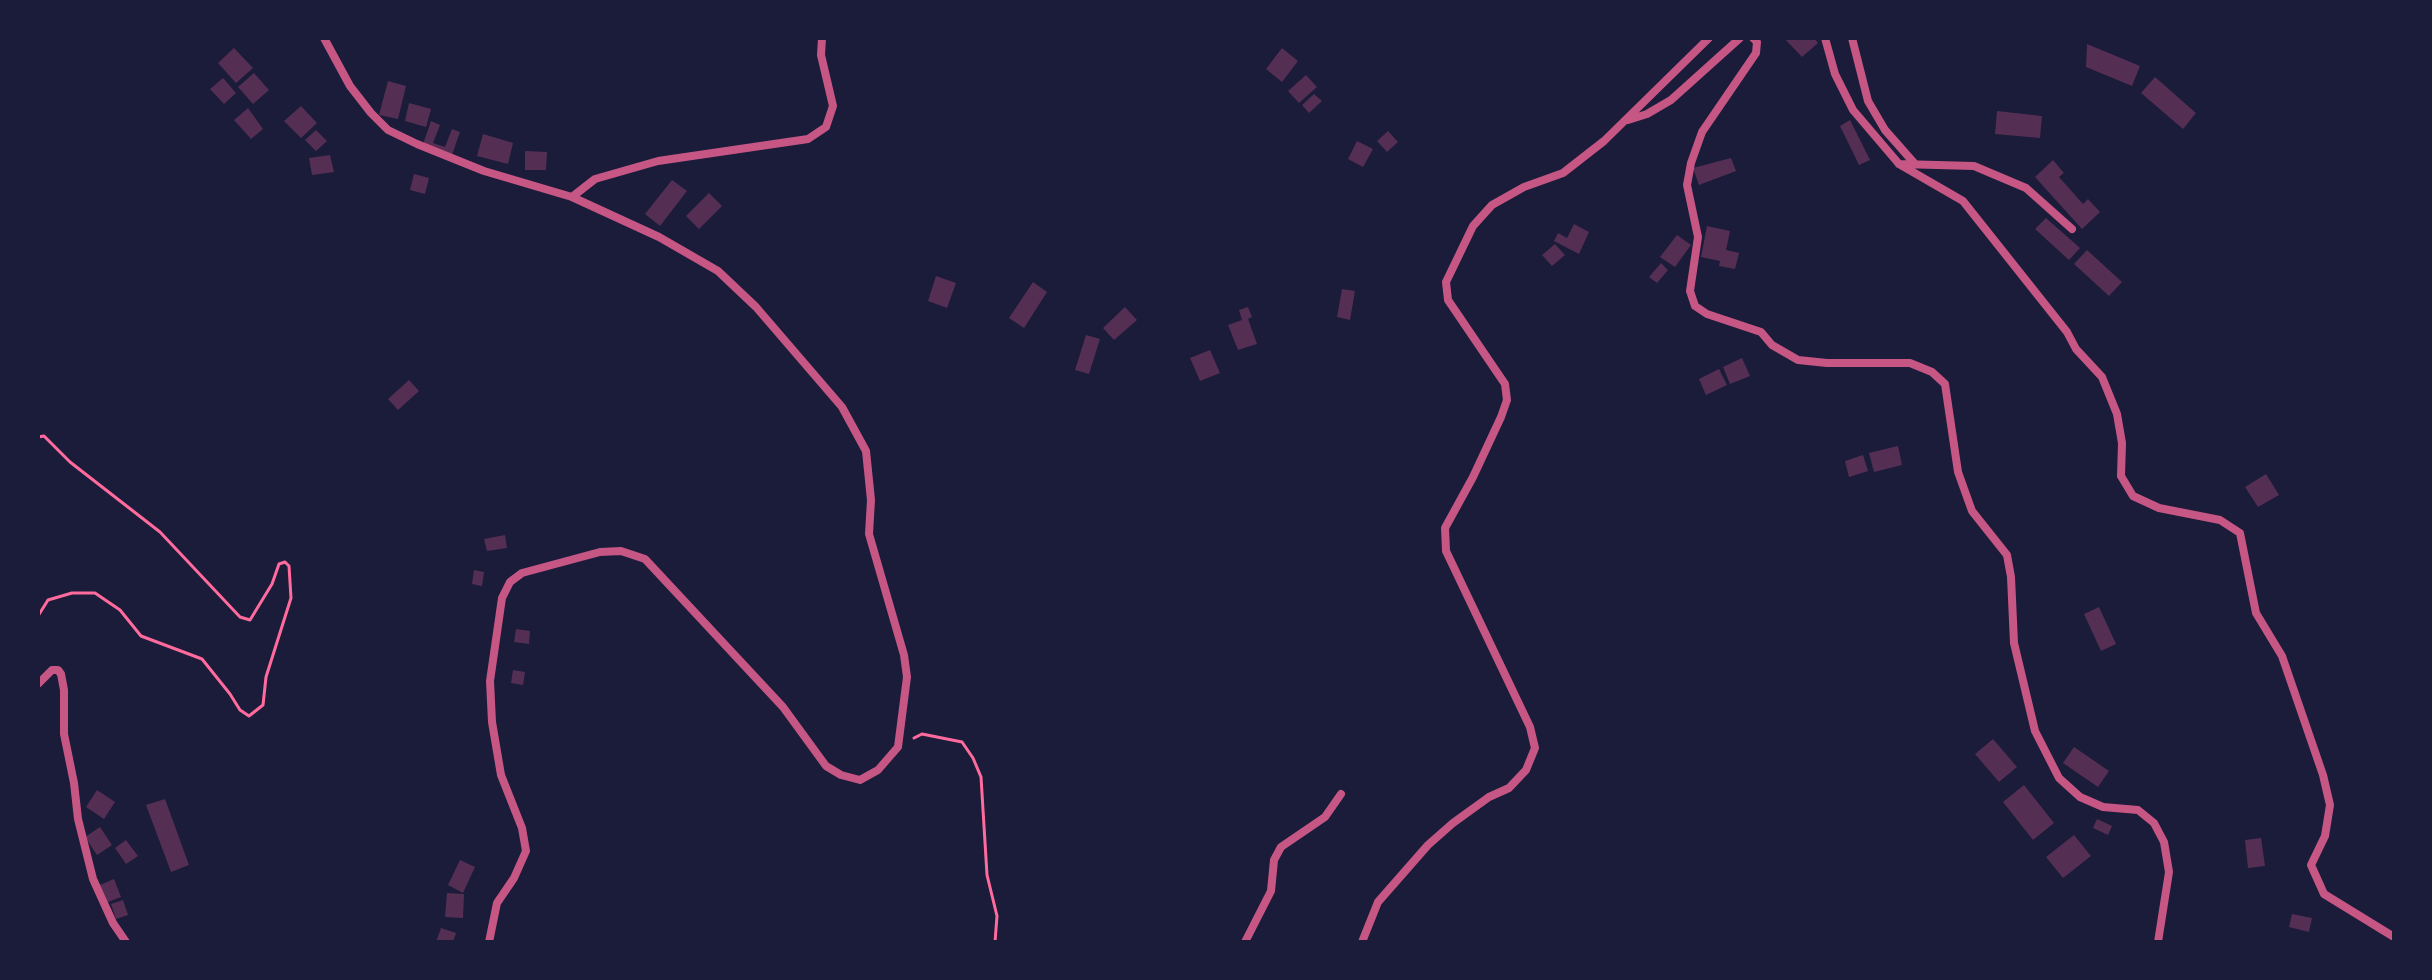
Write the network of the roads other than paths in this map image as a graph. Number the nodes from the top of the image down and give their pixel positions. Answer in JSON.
{"nodes":[{"id":1,"x":324,"y":38,"type":"edge"},
{"id":2,"x":822,"y":38,"type":"edge"},
{"id":3,"x":1709,"y":38,"type":"edge"},
{"id":4,"x":1740,"y":38,"type":"edge"},
{"id":5,"x":1753,"y":38,"type":"edge"},
{"id":6,"x":1825,"y":38,"type":"edge"},
{"id":7,"x":1852,"y":38,"type":"edge"},
{"id":8,"x":1623,"y":121,"type":"junction"},
{"id":9,"x":1899,"y":164,"type":"junction"},
{"id":10,"x":1915,"y":164,"type":"junction"},
{"id":11,"x":572,"y":197,"type":"junction"},
{"id":12,"x":2072,"y":229,"type":"dead end"},
{"id":13,"x":38,"y":684,"type":"edge"},
{"id":14,"x":1341,"y":794,"type":"dead end"},
{"id":15,"x":2394,"y":937,"type":"edge"},
{"id":16,"x":126,"y":942,"type":"edge"},
{"id":17,"x":489,"y":942,"type":"edge"},
{"id":18,"x":1245,"y":942,"type":"edge"},
{"id":19,"x":1362,"y":942,"type":"edge"},
{"id":20,"x":2158,"y":942,"type":"edge"}],
"edges":[{"from":1,"to":11,"type":"street"},
{"from":2,"to":11,"type":"street"},
{"from":3,"to":8,"type":"street"},
{"from":4,"to":8,"type":"street"},
{"from":5,"to":20,"type":"street"},
{"from":6,"to":9,"type":"street"},
{"from":7,"to":10,"type":"street"},
{"from":8,"to":19,"type":"street"},
{"from":9,"to":10,"type":"street"},
{"from":9,"to":15,"type":"street"},
{"from":10,"to":12,"type":"street"},
{"from":11,"to":17,"type":"street"},
{"from":13,"to":16,"type":"street"},
{"from":14,"to":18,"type":"street"}]}
